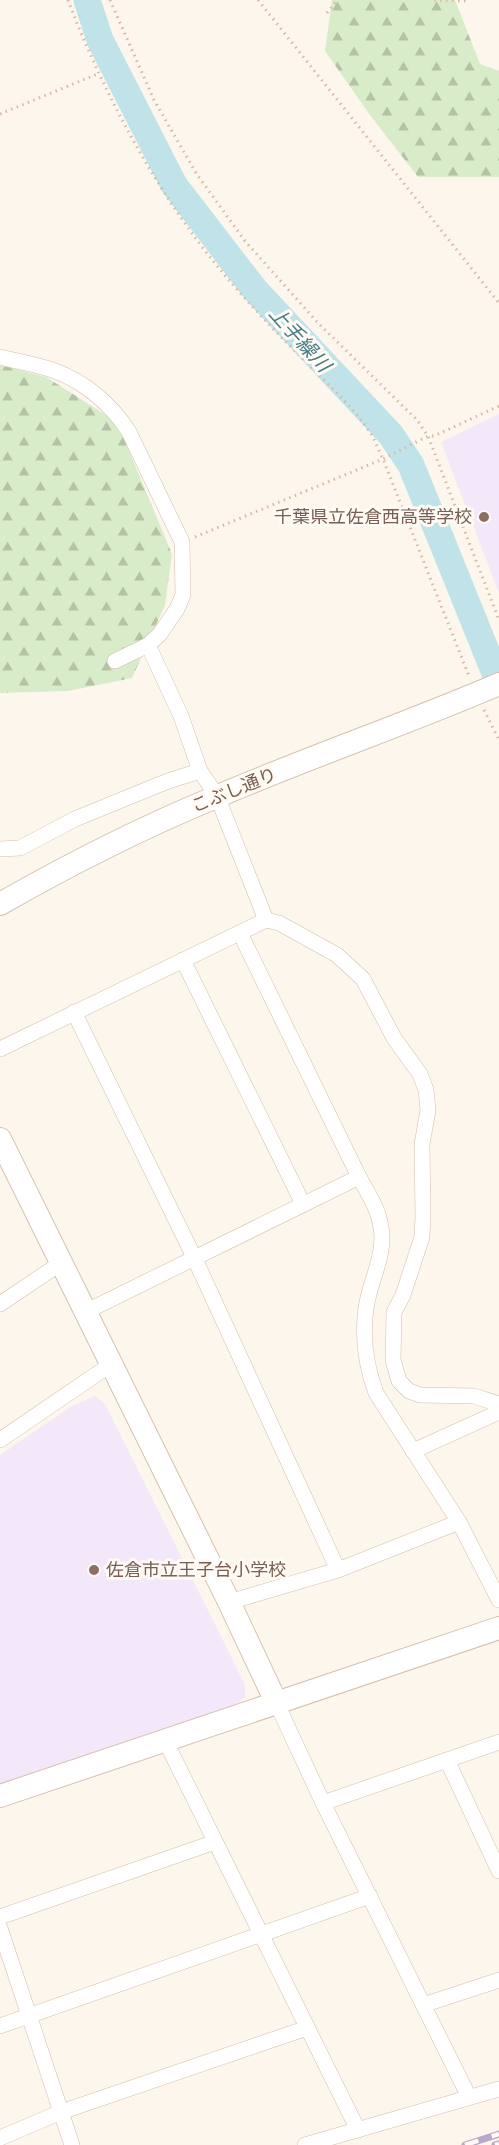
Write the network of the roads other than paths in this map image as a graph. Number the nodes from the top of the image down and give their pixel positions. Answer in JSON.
{"nodes":[{"id":1,"x":0,"y":357,"type":"edge"},
{"id":2,"x":148,"y":645,"type":"junction"},
{"id":3,"x":115,"y":661,"type":"dead end"},
{"id":4,"x":499,"y":684,"type":"edge"},
{"id":5,"x":200,"y":771,"type":"junction"},
{"id":6,"x":216,"y":796,"type":"junction"},
{"id":7,"x":0,"y":849,"type":"edge"},
{"id":8,"x":0,"y":904,"type":"edge"},
{"id":9,"x":266,"y":920,"type":"junction"},
{"id":10,"x":240,"y":933,"type":"junction"},
{"id":11,"x":183,"y":960,"type":"junction"},
{"id":12,"x":74,"y":1012,"type":"junction"},
{"id":13,"x":0,"y":1049,"type":"edge"},
{"id":14,"x":0,"y":1139,"type":"edge"},
{"id":15,"x":359,"y":1177,"type":"junction"},
{"id":16,"x":303,"y":1204,"type":"junction"},
{"id":17,"x":194,"y":1257,"type":"junction"},
{"id":18,"x":61,"y":1263,"type":"junction"},
{"id":19,"x":0,"y":1304,"type":"edge"},
{"id":20,"x":85,"y":1312,"type":"junction"},
{"id":21,"x":110,"y":1365,"type":"junction"},
{"id":22,"x":499,"y":1404,"type":"edge"},
{"id":23,"x":499,"y":1412,"type":"edge"},
{"id":24,"x":0,"y":1440,"type":"edge"},
{"id":25,"x":412,"y":1451,"type":"junction"},
{"id":26,"x":459,"y":1522,"type":"junction"},
{"id":27,"x":338,"y":1570,"type":"junction"},
{"id":28,"x":499,"y":1600,"type":"edge"},
{"id":29,"x":229,"y":1602,"type":"junction"},
{"id":30,"x":499,"y":1628,"type":"edge"},
{"id":31,"x":277,"y":1704,"type":"junction"},
{"id":32,"x":166,"y":1742,"type":"junction"},
{"id":33,"x":499,"y":1742,"type":"edge"},
{"id":34,"x":447,"y":1761,"type":"junction"},
{"id":35,"x":0,"y":1796,"type":"edge"},
{"id":36,"x":323,"y":1803,"type":"junction"},
{"id":37,"x":215,"y":1842,"type":"junction"},
{"id":38,"x":499,"y":1871,"type":"edge"},
{"id":39,"x":370,"y":1896,"type":"junction"},
{"id":40,"x":0,"y":1917,"type":"edge"},
{"id":41,"x":0,"y":1928,"type":"edge"},
{"id":42,"x":260,"y":1935,"type":"junction"},
{"id":43,"x":499,"y":1980,"type":"edge"},
{"id":44,"x":423,"y":2005,"type":"junction"},
{"id":45,"x":30,"y":2015,"type":"junction"},
{"id":46,"x":0,"y":2026,"type":"edge"},
{"id":47,"x":307,"y":2028,"type":"junction"},
{"id":48,"x":499,"y":2089,"type":"edge"},
{"id":49,"x":469,"y":2097,"type":"junction"},
{"id":50,"x":61,"y":2112,"type":"junction"},
{"id":51,"x":358,"y":2130,"type":"junction"},
{"id":52,"x":0,"y":2138,"type":"edge"},
{"id":53,"x":72,"y":2145,"type":"edge"},
{"id":54,"x":305,"y":2145,"type":"edge"}],
"edges":[{"from":1,"to":2,"type":"street"},
{"from":2,"to":3,"type":"street"},
{"from":2,"to":5,"type":"street"},
{"from":4,"to":6,"type":"street","name":"こぶし通り"},
{"from":5,"to":6,"type":"street"},
{"from":5,"to":7,"type":"street"},
{"from":6,"to":8,"type":"street","name":"こぶし通り"},
{"from":6,"to":9,"type":"street"},
{"from":9,"to":10,"type":"street"},
{"from":9,"to":22,"type":"street"},
{"from":10,"to":11,"type":"street"},
{"from":10,"to":15,"type":"street"},
{"from":11,"to":12,"type":"street"},
{"from":11,"to":16,"type":"street"},
{"from":12,"to":13,"type":"street"},
{"from":12,"to":17,"type":"street"},
{"from":14,"to":18,"type":"street"},
{"from":15,"to":16,"type":"street"},
{"from":15,"to":25,"type":"street"},
{"from":16,"to":17,"type":"street"},
{"from":17,"to":20,"type":"street"},
{"from":17,"to":27,"type":"street"},
{"from":18,"to":19,"type":"street"},
{"from":18,"to":20,"type":"street"},
{"from":20,"to":21,"type":"street"},
{"from":21,"to":24,"type":"street"},
{"from":21,"to":29,"type":"street"},
{"from":23,"to":25,"type":"street"},
{"from":25,"to":26,"type":"street"},
{"from":26,"to":27,"type":"street"},
{"from":26,"to":28,"type":"street"},
{"from":27,"to":29,"type":"street"},
{"from":29,"to":31,"type":"street"},
{"from":30,"to":31,"type":"street"},
{"from":31,"to":32,"type":"street"},
{"from":31,"to":36,"type":"street"},
{"from":32,"to":35,"type":"street"},
{"from":32,"to":37,"type":"street"},
{"from":33,"to":34,"type":"street"},
{"from":34,"to":36,"type":"street"},
{"from":34,"to":38,"type":"street"},
{"from":36,"to":39,"type":"street"},
{"from":37,"to":40,"type":"street"},
{"from":37,"to":42,"type":"street"},
{"from":39,"to":42,"type":"street"},
{"from":39,"to":44,"type":"street"},
{"from":41,"to":45,"type":"street"},
{"from":42,"to":45,"type":"street"},
{"from":42,"to":47,"type":"street"},
{"from":43,"to":44,"type":"street"},
{"from":44,"to":49,"type":"street"},
{"from":45,"to":46,"type":"street"},
{"from":45,"to":50,"type":"street"},
{"from":47,"to":50,"type":"street"},
{"from":47,"to":51,"type":"street"},
{"from":48,"to":49,"type":"street"},
{"from":49,"to":51,"type":"street"},
{"from":50,"to":52,"type":"street"},
{"from":50,"to":53,"type":"street"},
{"from":51,"to":54,"type":"street"}]}
